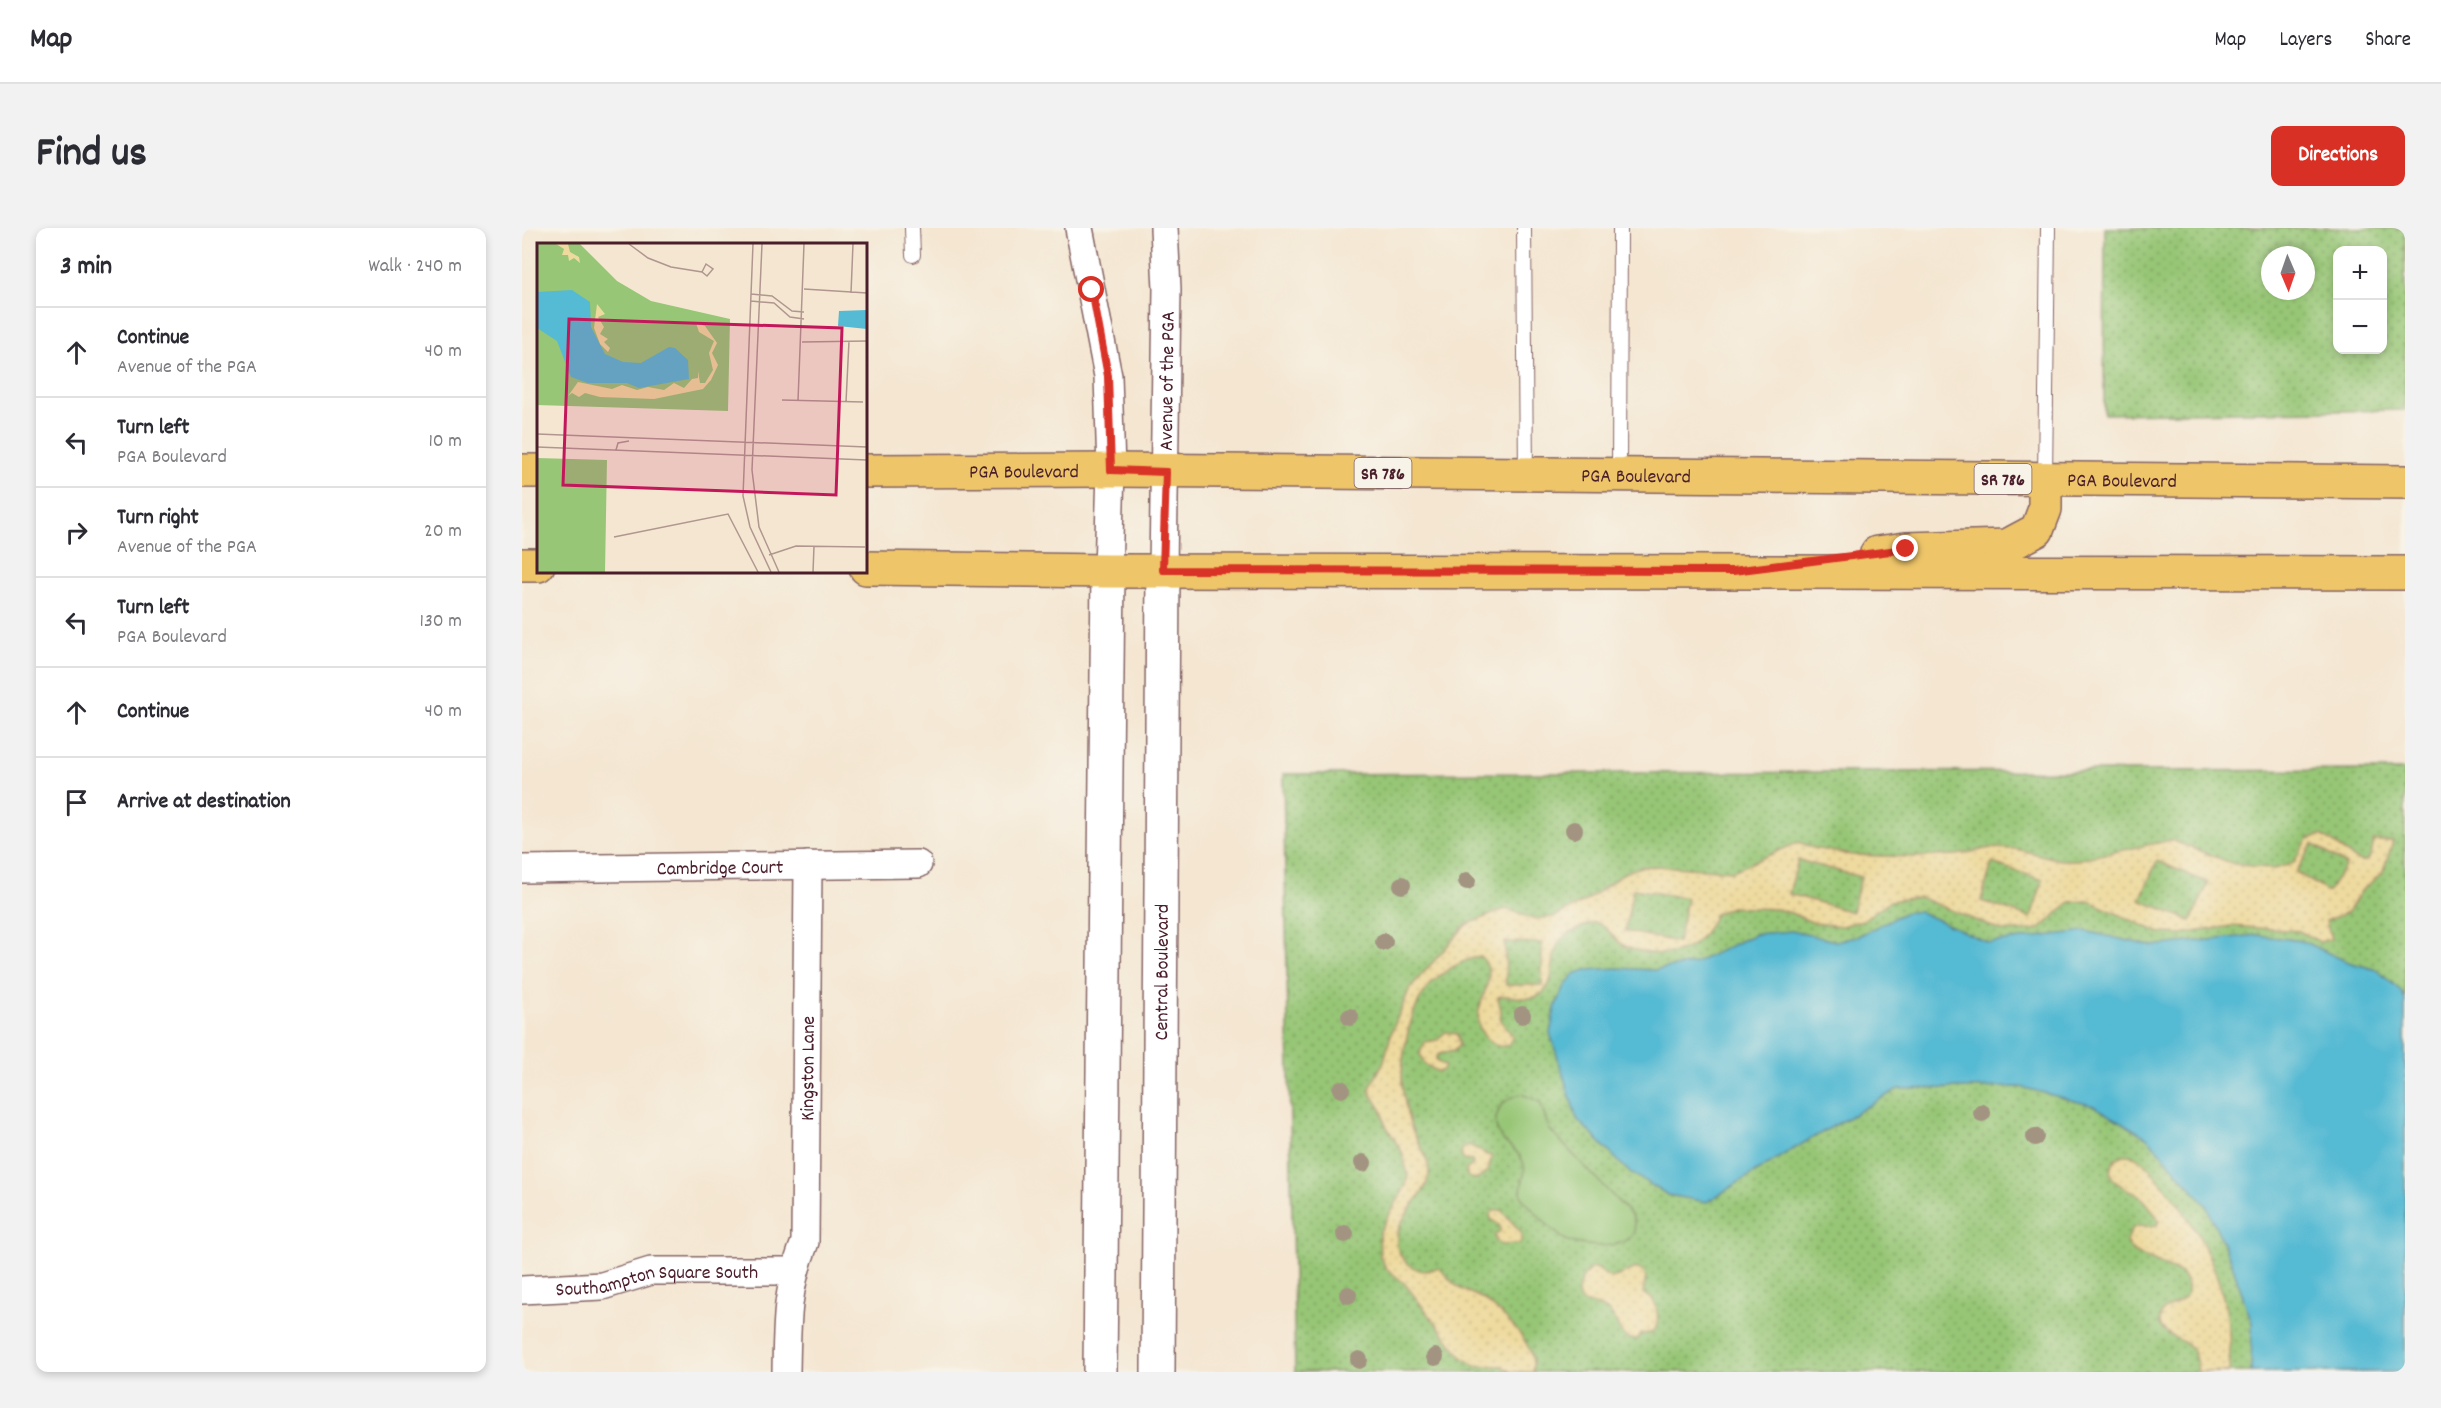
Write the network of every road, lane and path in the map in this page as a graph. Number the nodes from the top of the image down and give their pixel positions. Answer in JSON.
{"nodes":[{"id":1,"x":912,"y":228,"type":"edge"},
{"id":2,"x":1079,"y":228,"type":"edge"},
{"id":3,"x":1164,"y":228,"type":"edge"},
{"id":4,"x":1524,"y":228,"type":"edge"},
{"id":5,"x":1620,"y":228,"type":"edge"},
{"id":6,"x":2048,"y":228,"type":"edge"},
{"id":7,"x":913,"y":255,"type":"dead end"},
{"id":8,"x":1111,"y":470,"type":"junction"},
{"id":9,"x":867,"y":471,"type":"edge"},
{"id":10,"x":1166,"y":472,"type":"junction"},
{"id":11,"x":1527,"y":475,"type":"junction"},
{"id":12,"x":1619,"y":475,"type":"junction"},
{"id":13,"x":2045,"y":479,"type":"junction"},
{"id":14,"x":2405,"y":482,"type":"edge"},
{"id":15,"x":867,"y":568,"type":"edge"},
{"id":16,"x":1163,"y":570,"type":"junction"},
{"id":17,"x":1108,"y":571,"type":"junction"},
{"id":18,"x":1733,"y":571,"type":"junction"},
{"id":19,"x":2405,"y":573,"type":"edge"},
{"id":20,"x":918,"y":864,"type":"dead end"},
{"id":21,"x":808,"y":865,"type":"junction"},
{"id":22,"x":522,"y":868,"type":"edge"},
{"id":23,"x":793,"y":1271,"type":"junction"},
{"id":24,"x":522,"y":1290,"type":"edge"},
{"id":25,"x":786,"y":1372,"type":"edge"},
{"id":26,"x":1100,"y":1372,"type":"edge"},
{"id":27,"x":1158,"y":1372,"type":"edge"}],
"edges":[{"from":1,"to":7,"type":"lane"},
{"from":2,"to":8,"type":"street"},
{"from":3,"to":10,"type":"street","name":"Avenue of the PGA"},
{"from":4,"to":11,"type":"lane"},
{"from":5,"to":12,"type":"lane"},
{"from":6,"to":13,"type":"lane"},
{"from":8,"to":9,"type":"main road","name":"PGA Boulevard","number":"SR 786"},
{"from":8,"to":10,"type":"main road","name":"PGA Boulevard","number":"SR 786"},
{"from":8,"to":17,"type":"street"},
{"from":10,"to":11,"type":"main road","name":"PGA Boulevard","number":"SR 786"},
{"from":10,"to":16,"type":"street","name":"Avenue of the PGA"},
{"from":11,"to":12,"type":"main road","name":"PGA Boulevard","number":"SR 786"},
{"from":12,"to":13,"type":"main road","name":"PGA Boulevard","number":"SR 786"},
{"from":13,"to":14,"type":"main road","name":"PGA Boulevard","number":"SR 786"},
{"from":13,"to":18,"type":"main road"},
{"from":15,"to":17,"type":"main road"},
{"from":16,"to":17,"type":"main road"},
{"from":16,"to":18,"type":"main road"},
{"from":16,"to":27,"type":"street","name":"Central Boulevard"},
{"from":17,"to":26,"type":"street"},
{"from":18,"to":19,"type":"main road"},
{"from":20,"to":21,"type":"street","name":"Cambridge Court"},
{"from":21,"to":22,"type":"street","name":"Cambridge Court"},
{"from":21,"to":23,"type":"street","name":"Kingston Lane"},
{"from":23,"to":24,"type":"street","name":"Southampton Square South"},
{"from":23,"to":25,"type":"street","name":"Kingston Lane"}]}
